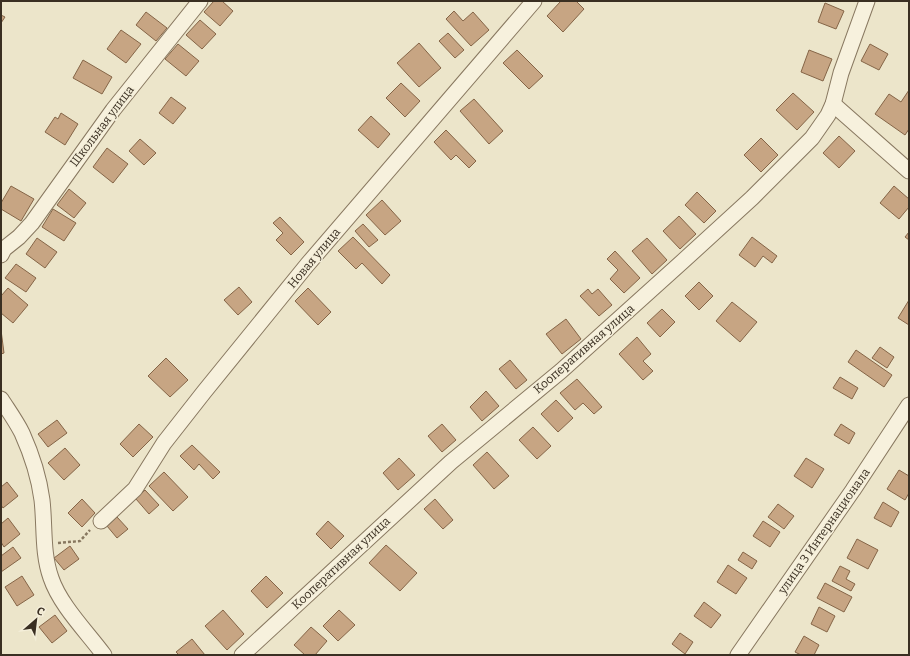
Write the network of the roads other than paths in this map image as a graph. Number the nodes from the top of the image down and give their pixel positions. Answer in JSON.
{"nodes":[{"id":1,"x":200,"y":1,"type":"edge"},
{"id":2,"x":534,"y":1,"type":"edge"},
{"id":3,"x":868,"y":1,"type":"edge"},
{"id":4,"x":833,"y":104,"type":"junction"},
{"id":5,"x":909,"y":171,"type":"edge"},
{"id":6,"x":2,"y":251,"type":"edge"},
{"id":7,"x":1,"y":399,"type":"edge"},
{"id":8,"x":909,"y":405,"type":"edge"},
{"id":9,"x":101,"y":521,"type":"road end"},
{"id":10,"x":104,"y":655,"type":"edge"},
{"id":11,"x":242,"y":655,"type":"edge"},
{"id":12,"x":738,"y":655,"type":"edge"}],
"edges":[{"from":1,"to":6,"type":"street","name":"Школьная улица"},
{"from":2,"to":9,"type":"street","name":"Новая улица"},
{"from":3,"to":4,"type":"street","name":"Кооперативная улица"},
{"from":4,"to":5,"type":"street"},
{"from":4,"to":11,"type":"street","name":"Кооперативная улица"},
{"from":7,"to":10,"type":"street"},
{"from":8,"to":12,"type":"street","name":"улица 3 Интернационала"}]}
